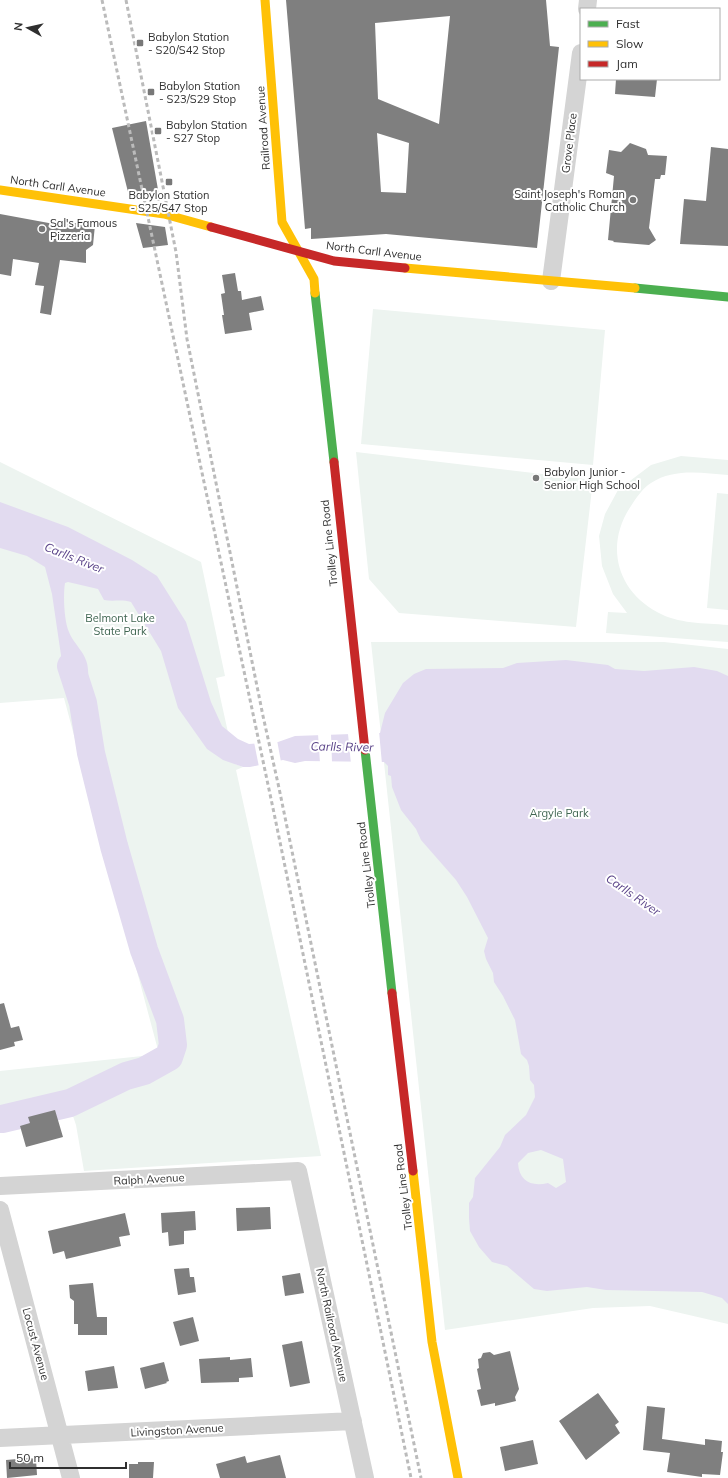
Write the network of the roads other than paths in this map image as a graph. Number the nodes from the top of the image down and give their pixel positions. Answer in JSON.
{"nodes":[{"id":1,"x":265,"y":0,"type":"edge"},
{"id":2,"x":580,"y":61,"type":"edge"},
{"id":3,"x":0,"y":190,"type":"edge"},
{"id":4,"x":297,"y":251,"type":"junction"},
{"id":5,"x":551,"y":281,"type":"junction"},
{"id":6,"x":728,"y":297,"type":"edge"},
{"id":7,"x":298,"y":1171,"type":"joint"},
{"id":8,"x":0,"y":1186,"type":"edge"},
{"id":9,"x":0,"y":1210,"type":"edge"},
{"id":10,"x":353,"y":1421,"type":"junction"},
{"id":11,"x":60,"y":1436,"type":"junction"},
{"id":12,"x":0,"y":1438,"type":"edge"},
{"id":13,"x":71,"y":1478,"type":"edge"},
{"id":14,"x":365,"y":1478,"type":"edge"},
{"id":15,"x":458,"y":1478,"type":"edge"}],
"edges":[{"from":1,"to":4,"type":"main road","name":"Railroad Avenue"},
{"from":2,"to":5,"type":"street","name":"Grove Place"},
{"from":3,"to":4,"type":"main road","name":"North Carll Avenue"},
{"from":4,"to":5,"type":"main road","name":"North Carll Avenue"},
{"from":4,"to":15,"type":"main road","name":"Trolley Line Road"},
{"from":5,"to":6,"type":"main road","name":"North Carll Avenue"},
{"from":7,"to":8,"type":"street","name":"Ralph Avenue"},
{"from":7,"to":10,"type":"street","name":"North Railroad Avenue"},
{"from":9,"to":11,"type":"street","name":"Locust Avenue"},
{"from":10,"to":11,"type":"street","name":"Livingston Avenue"},
{"from":10,"to":14,"type":"street","name":"North Railroad Avenue"},
{"from":11,"to":12,"type":"street","name":"Livingston Avenue"},
{"from":11,"to":13,"type":"street","name":"Locust Avenue"}]}
